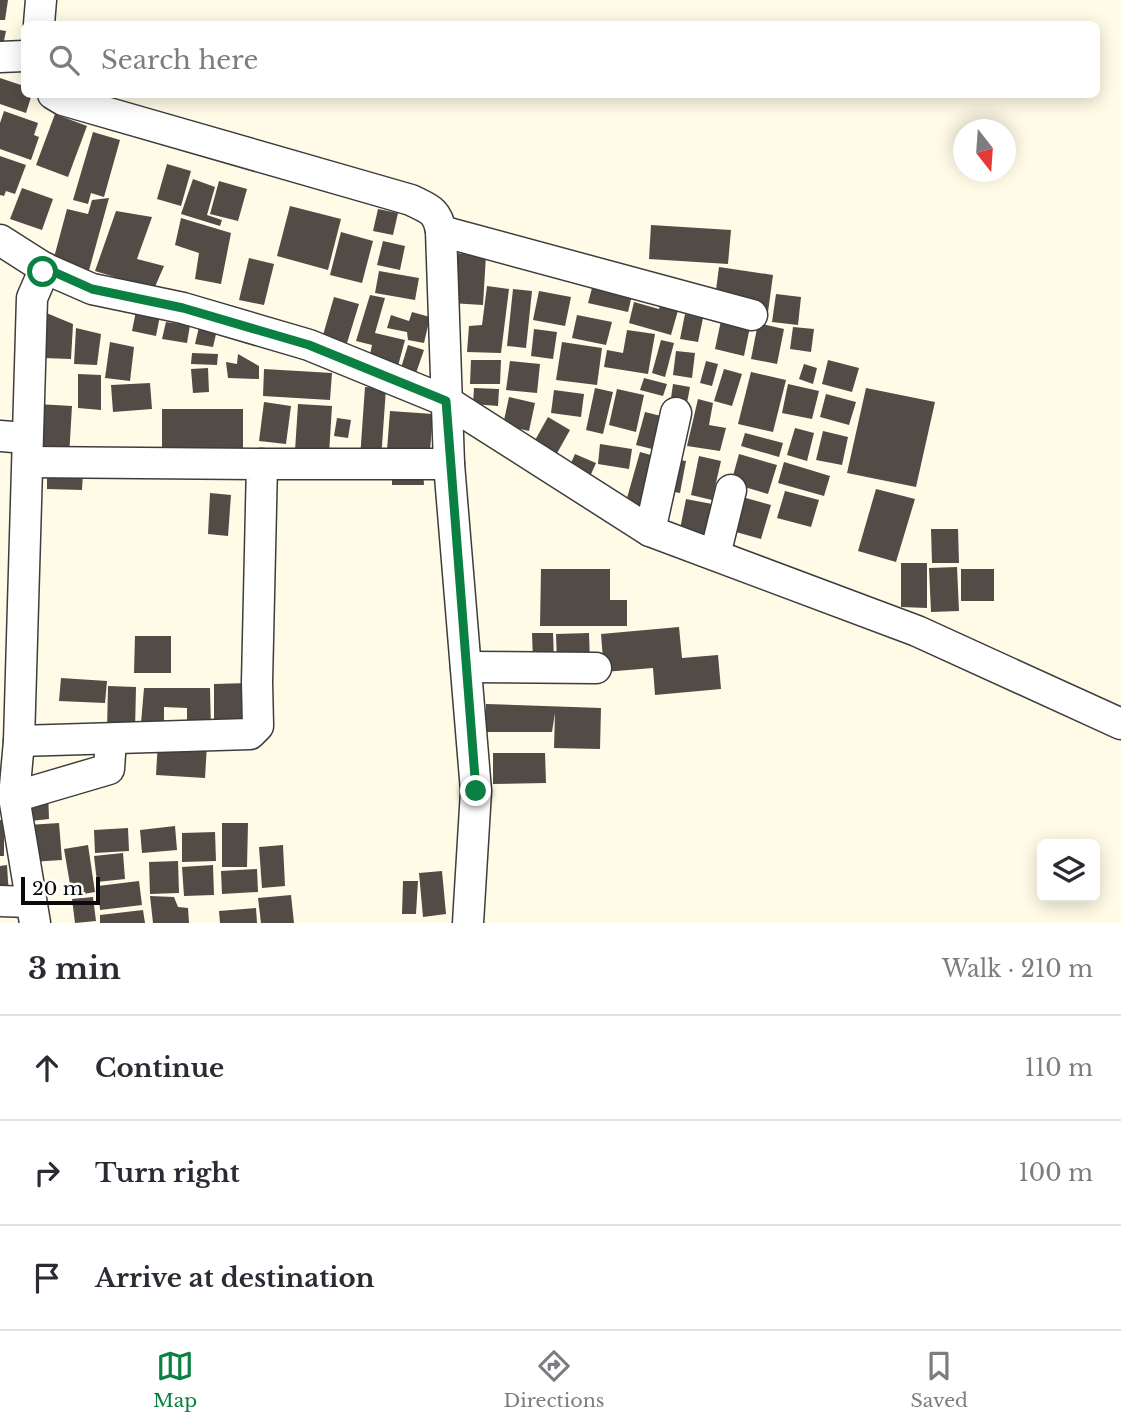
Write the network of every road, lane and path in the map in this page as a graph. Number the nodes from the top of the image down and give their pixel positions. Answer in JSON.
{"nodes":[{"id":1,"x":41,"y":0,"type":"edge"},
{"id":2,"x":38,"y":21,"type":"edge"},
{"id":3,"x":21,"y":56,"type":"edge"},
{"id":4,"x":0,"y":57,"type":"edge"},
{"id":5,"x":60,"y":98,"type":"edge"},
{"id":6,"x":441,"y":231,"type":"junction"},
{"id":7,"x":0,"y":240,"type":"edge"},
{"id":8,"x":40,"y":277,"type":"junction"},
{"id":9,"x":752,"y":315,"type":"dead end"},
{"id":10,"x":447,"y":412,"type":"junction"},
{"id":11,"x":676,"y":413,"type":"dead end"},
{"id":12,"x":18,"y":445,"type":"edge"},
{"id":13,"x":262,"y":464,"type":"junction"},
{"id":14,"x":449,"y":464,"type":"junction"},
{"id":15,"x":731,"y":490,"type":"dead end"},
{"id":16,"x":650,"y":531,"type":"junction"},
{"id":17,"x":715,"y":555,"type":"junction"},
{"id":18,"x":466,"y":667,"type":"junction"},
{"id":19,"x":596,"y":668,"type":"dead end"},
{"id":20,"x":1121,"y":724,"type":"edge"},
{"id":21,"x":111,"y":739,"type":"junction"},
{"id":22,"x":19,"y":741,"type":"junction"},
{"id":23,"x":14,"y":797,"type":"junction"},
{"id":24,"x":0,"y":901,"type":"edge"},
{"id":25,"x":33,"y":912,"type":"edge"},
{"id":26,"x":468,"y":923,"type":"edge"}],
"edges":[{"from":1,"to":2,"type":"street"},
{"from":3,"to":4,"type":"street"},
{"from":5,"to":6,"type":"street"},
{"from":6,"to":9,"type":"street"},
{"from":6,"to":10,"type":"street"},
{"from":7,"to":8,"type":"street"},
{"from":8,"to":10,"type":"street"},
{"from":8,"to":12,"type":"street"},
{"from":10,"to":14,"type":"street"},
{"from":10,"to":16,"type":"street"},
{"from":11,"to":16,"type":"street"},
{"from":12,"to":13,"type":"street"},
{"from":12,"to":22,"type":"street"},
{"from":13,"to":14,"type":"street"},
{"from":13,"to":21,"type":"street"},
{"from":14,"to":18,"type":"street"},
{"from":15,"to":17,"type":"street"},
{"from":16,"to":17,"type":"street"},
{"from":17,"to":20,"type":"street"},
{"from":18,"to":19,"type":"street"},
{"from":18,"to":26,"type":"street"},
{"from":21,"to":22,"type":"street"},
{"from":21,"to":23,"type":"street"},
{"from":22,"to":23,"type":"street"},
{"from":23,"to":25,"type":"street"},
{"from":24,"to":25,"type":"street"}]}
